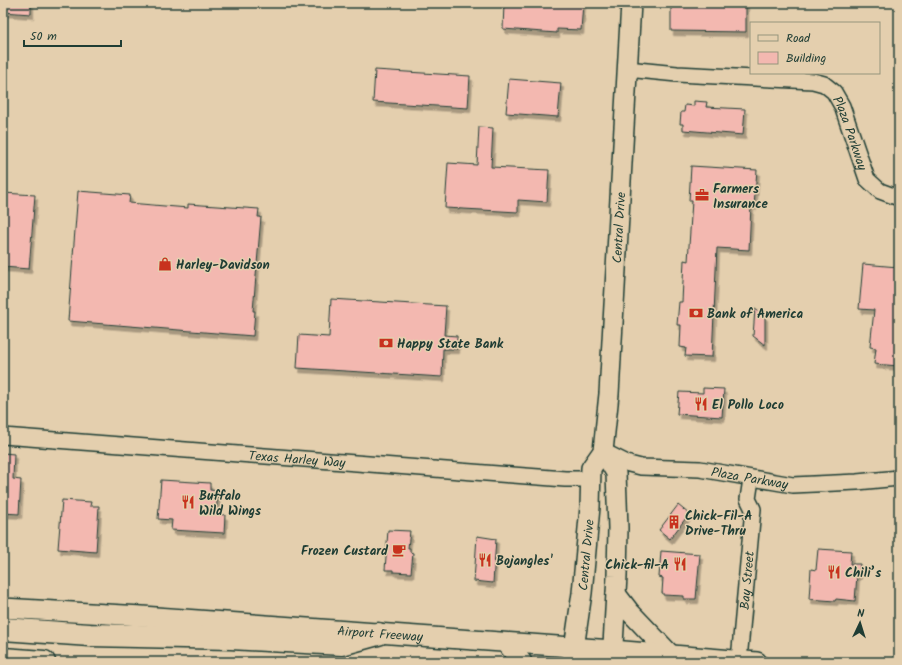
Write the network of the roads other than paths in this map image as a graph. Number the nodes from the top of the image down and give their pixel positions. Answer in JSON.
{"nodes":[{"id":1,"x":630,"y":3,"type":"edge"},
{"id":2,"x":627,"y":69,"type":"junction"},
{"id":3,"x":899,"y":198,"type":"edge"},
{"id":4,"x":3,"y":436,"type":"edge"},
{"id":5,"x":603,"y":451,"type":"junction"},
{"id":6,"x":899,"y":478,"type":"edge"},
{"id":7,"x":751,"y":479,"type":"junction"},
{"id":8,"x":591,"y":480,"type":"junction"},
{"id":9,"x":618,"y":528,"type":"junction"},
{"id":10,"x":616,"y":594,"type":"junction"},
{"id":11,"x":3,"y":608,"type":"edge"},
{"id":12,"x":3,"y":628,"type":"edge"},
{"id":13,"x":378,"y":634,"type":"junction"},
{"id":14,"x":506,"y":643,"type":"junction"},
{"id":15,"x":573,"y":655,"type":"edge"},
{"id":16,"x":612,"y":656,"type":"edge"},
{"id":17,"x":667,"y":658,"type":"edge"},
{"id":18,"x":3,"y":659,"type":"edge"},
{"id":19,"x":739,"y":660,"type":"junction"},
{"id":20,"x":44,"y":662,"type":"edge"},
{"id":21,"x":522,"y":662,"type":"edge"},
{"id":22,"x":757,"y":662,"type":"edge"}],
"edges":[{"from":1,"to":2,"type":"main road","name":"Central Drive"},
{"from":2,"to":3,"type":"street","name":"Plaza Parkway"},
{"from":2,"to":5,"type":"main road","name":"Central Drive"},
{"from":4,"to":8,"type":"street","name":"Texas Harley Way"},
{"from":5,"to":7,"type":"street","name":"Plaza Parkway"},
{"from":5,"to":8,"type":"main road","name":"Central Drive"},
{"from":5,"to":9,"type":"main road"},
{"from":6,"to":7,"type":"street","name":"Plaza Parkway"},
{"from":7,"to":19,"type":"street","name":"Bay Street"},
{"from":8,"to":9,"type":"main road"},
{"from":8,"to":15,"type":"main road","name":"Central Drive"},
{"from":9,"to":10,"type":"main road"},
{"from":10,"to":16,"type":"main road"},
{"from":10,"to":17,"type":"main road"},
{"from":11,"to":13,"type":"main road","name":"Airport Freeway"},
{"from":12,"to":13,"type":"highway"},
{"from":13,"to":14,"type":"main road","name":"Airport Freeway"},
{"from":14,"to":15,"type":"main road","name":"Airport Freeway"},
{"from":14,"to":21,"type":"main road"},
{"from":15,"to":16,"type":"main road","name":"Airport Freeway"},
{"from":16,"to":17,"type":"main road","name":"Airport Freeway"},
{"from":17,"to":19,"type":"main road","name":"Airport Freeway"},
{"from":18,"to":20,"type":"highway"},
{"from":19,"to":22,"type":"main road","name":"Airport Freeway"}]}
